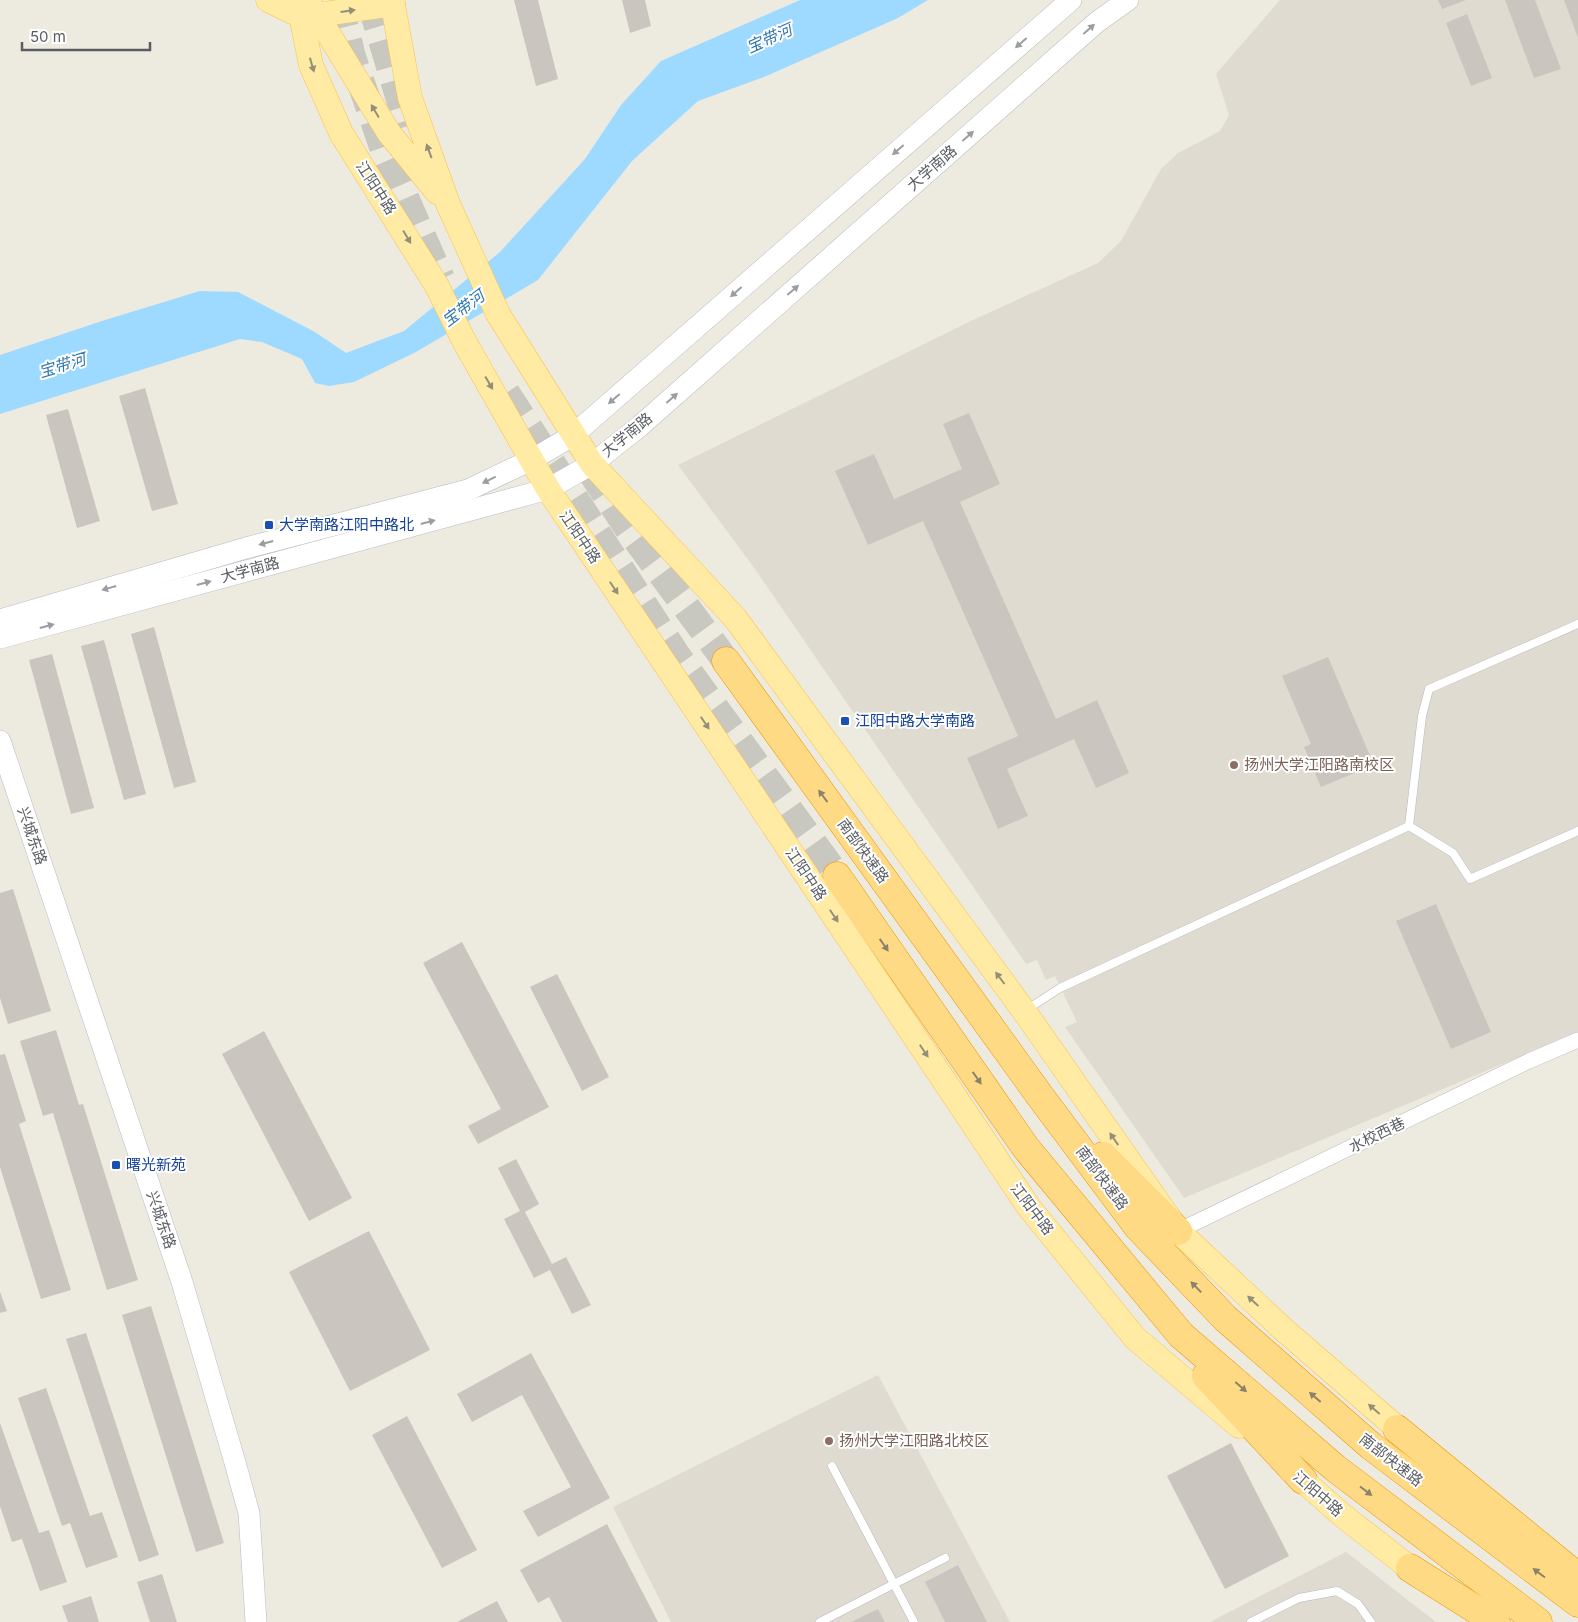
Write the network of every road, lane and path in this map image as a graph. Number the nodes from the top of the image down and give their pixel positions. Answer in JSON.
{"nodes":[{"id":1,"x":268,"y":0,"type":"edge"},
{"id":2,"x":1071,"y":0,"type":"edge"},
{"id":3,"x":1128,"y":0,"type":"edge"},
{"id":4,"x":393,"y":2,"type":"edge"},
{"id":5,"x":306,"y":8,"type":"edge"},
{"id":6,"x":448,"y":204,"type":"junction"},
{"id":7,"x":572,"y":436,"type":"junction"},
{"id":8,"x":533,"y":458,"type":"junction"},
{"id":9,"x":592,"y":464,"type":"junction"},
{"id":10,"x":548,"y":489,"type":"junction"},
{"id":11,"x":0,"y":620,"type":"edge"},
{"id":12,"x":1578,"y":624,"type":"edge"},
{"id":13,"x":0,"y":638,"type":"edge"},
{"id":14,"x":726,"y":661,"type":"tunnel mouth"},
{"id":15,"x":0,"y":741,"type":"edge"},
{"id":16,"x":1409,"y":826,"type":"junction"},
{"id":17,"x":1578,"y":831,"type":"edge"},
{"id":18,"x":837,"y":876,"type":"tunnel mouth"},
{"id":19,"x":887,"y":885,"type":"junction"},
{"id":20,"x":1024,"y":1011,"type":"junction"},
{"id":21,"x":1578,"y":1040,"type":"edge"},
{"id":22,"x":1026,"y":1148,"type":"junction"},
{"id":23,"x":1178,"y":1231,"type":"junction"},
{"id":24,"x":1397,"y":1429,"type":"junction"},
{"id":25,"x":832,"y":1466,"type":"dead end"},
{"id":26,"x":1303,"y":1480,"type":"junction"},
{"id":27,"x":945,"y":1558,"type":"dead end"},
{"id":28,"x":1410,"y":1568,"type":"junction"},
{"id":29,"x":1578,"y":1568,"type":"edge"},
{"id":30,"x":1578,"y":1577,"type":"edge"},
{"id":31,"x":894,"y":1584,"type":"junction"},
{"id":32,"x":1578,"y":1603,"type":"edge"},
{"id":33,"x":256,"y":1622,"type":"edge"},
{"id":34,"x":820,"y":1622,"type":"edge"},
{"id":35,"x":914,"y":1622,"type":"edge"},
{"id":36,"x":1251,"y":1622,"type":"edge"},
{"id":37,"x":1372,"y":1622,"type":"edge"},
{"id":38,"x":1478,"y":1622,"type":"edge"},
{"id":39,"x":1496,"y":1622,"type":"edge"},
{"id":40,"x":1538,"y":1622,"type":"edge"}],
"edges":[{"from":1,"to":5,"type":"main road"},
{"from":2,"to":7,"type":"street","name":"大学南路","one_way":true},
{"from":9,"to":3,"type":"street","name":"大学南路","one_way":true},
{"from":5,"to":4,"type":"main road","one_way":true},
{"from":6,"to":4,"type":"main road","one_way":true},
{"from":6,"to":5,"type":"main road","one_way":true},
{"from":5,"to":8,"type":"main road","name":"江阳中路","one_way":true},
{"from":6,"to":7,"type":"main road"},
{"from":7,"to":8,"type":"street","name":"大学南路"},
{"from":7,"to":9,"type":"main road"},
{"from":8,"to":10,"type":"main road","name":"江阳中路"},
{"from":8,"to":11,"type":"street","name":"大学南路","one_way":true},
{"from":9,"to":10,"type":"street","name":"大学南路"},
{"from":20,"to":9,"type":"main road","one_way":true},
{"from":13,"to":10,"type":"street","name":"大学南路","one_way":true},
{"from":10,"to":26,"type":"main road","name":"江阳中路","one_way":true},
{"from":12,"to":16,"type":"lane"},
{"from":19,"to":14,"type":"highway","name":"南部快速路","one_way":true},
{"from":15,"to":33,"type":"street","name":"兴城东路"},
{"from":16,"to":17,"type":"lane"},
{"from":16,"to":20,"type":"lane"},
{"from":18,"to":22,"type":"highway","one_way":true},
{"from":19,"to":23,"type":"highway"},
{"from":32,"to":19,"type":"highway","name":"南部快速路","one_way":true},
{"from":23,"to":20,"type":"main road","one_way":true},
{"from":21,"to":23,"type":"street","name":"水校西巷"},
{"from":22,"to":26,"type":"highway"},
{"from":22,"to":40,"type":"highway","one_way":true},
{"from":24,"to":23,"type":"main road","one_way":true},
{"from":24,"to":29,"type":"main road"},
{"from":24,"to":30,"type":"highway"},
{"from":25,"to":31,"type":"lane"},
{"from":26,"to":28,"type":"main road","name":"江阳中路"},
{"from":27,"to":31,"type":"lane"},
{"from":28,"to":38,"type":"main road","name":"江阳中路"},
{"from":28,"to":39,"type":"highway"},
{"from":31,"to":34,"type":"lane"},
{"from":31,"to":35,"type":"lane"},
{"from":36,"to":37,"type":"lane"}]}
